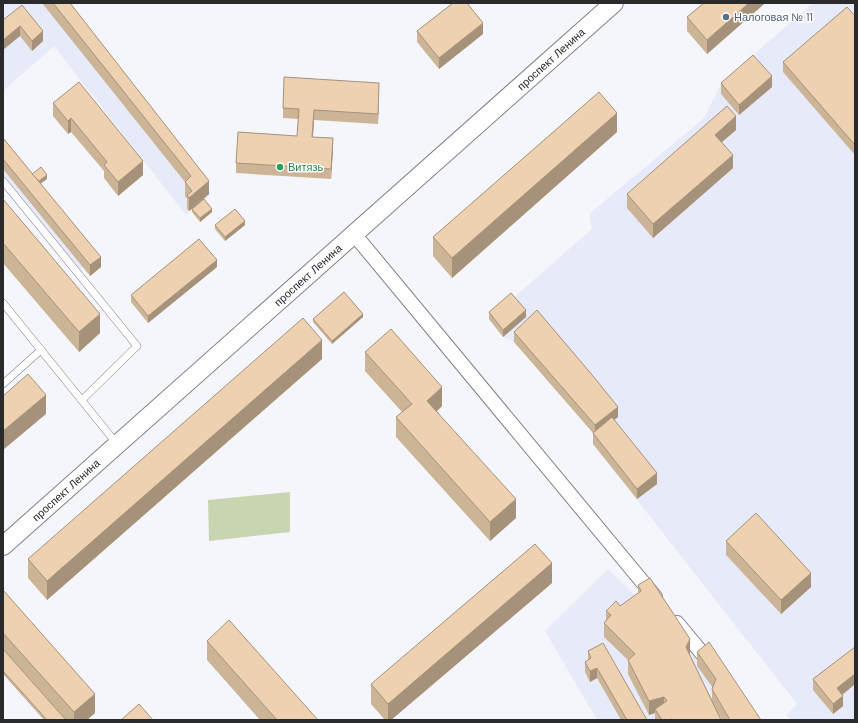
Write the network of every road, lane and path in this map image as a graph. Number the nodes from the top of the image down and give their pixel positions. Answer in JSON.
{"nodes":[{"id":1,"x":614,"y":3,"type":"edge"},
{"id":2,"x":3,"y":181,"type":"edge"},
{"id":3,"x":354,"y":234,"type":"junction"},
{"id":4,"x":3,"y":303,"type":"edge"},
{"id":5,"x":41,"y":350,"type":"junction"},
{"id":6,"x":3,"y":384,"type":"edge"},
{"id":7,"x":82,"y":400,"type":"junction"},
{"id":8,"x":118,"y":444,"type":"junction"},
{"id":9,"x":3,"y":546,"type":"edge"},
{"id":10,"x":722,"y":677,"type":"edge"}],
"edges":[{"from":1,"to":3,"type":"street","name":"проспект Ленина"},
{"from":2,"to":7,"type":"lane"},
{"from":3,"to":8,"type":"street","name":"проспект Ленина"},
{"from":3,"to":10,"type":"street"},
{"from":4,"to":5,"type":"lane"},
{"from":5,"to":6,"type":"lane"},
{"from":5,"to":7,"type":"lane"},
{"from":7,"to":8,"type":"lane"},
{"from":8,"to":9,"type":"street","name":"проспект Ленина"}]}
